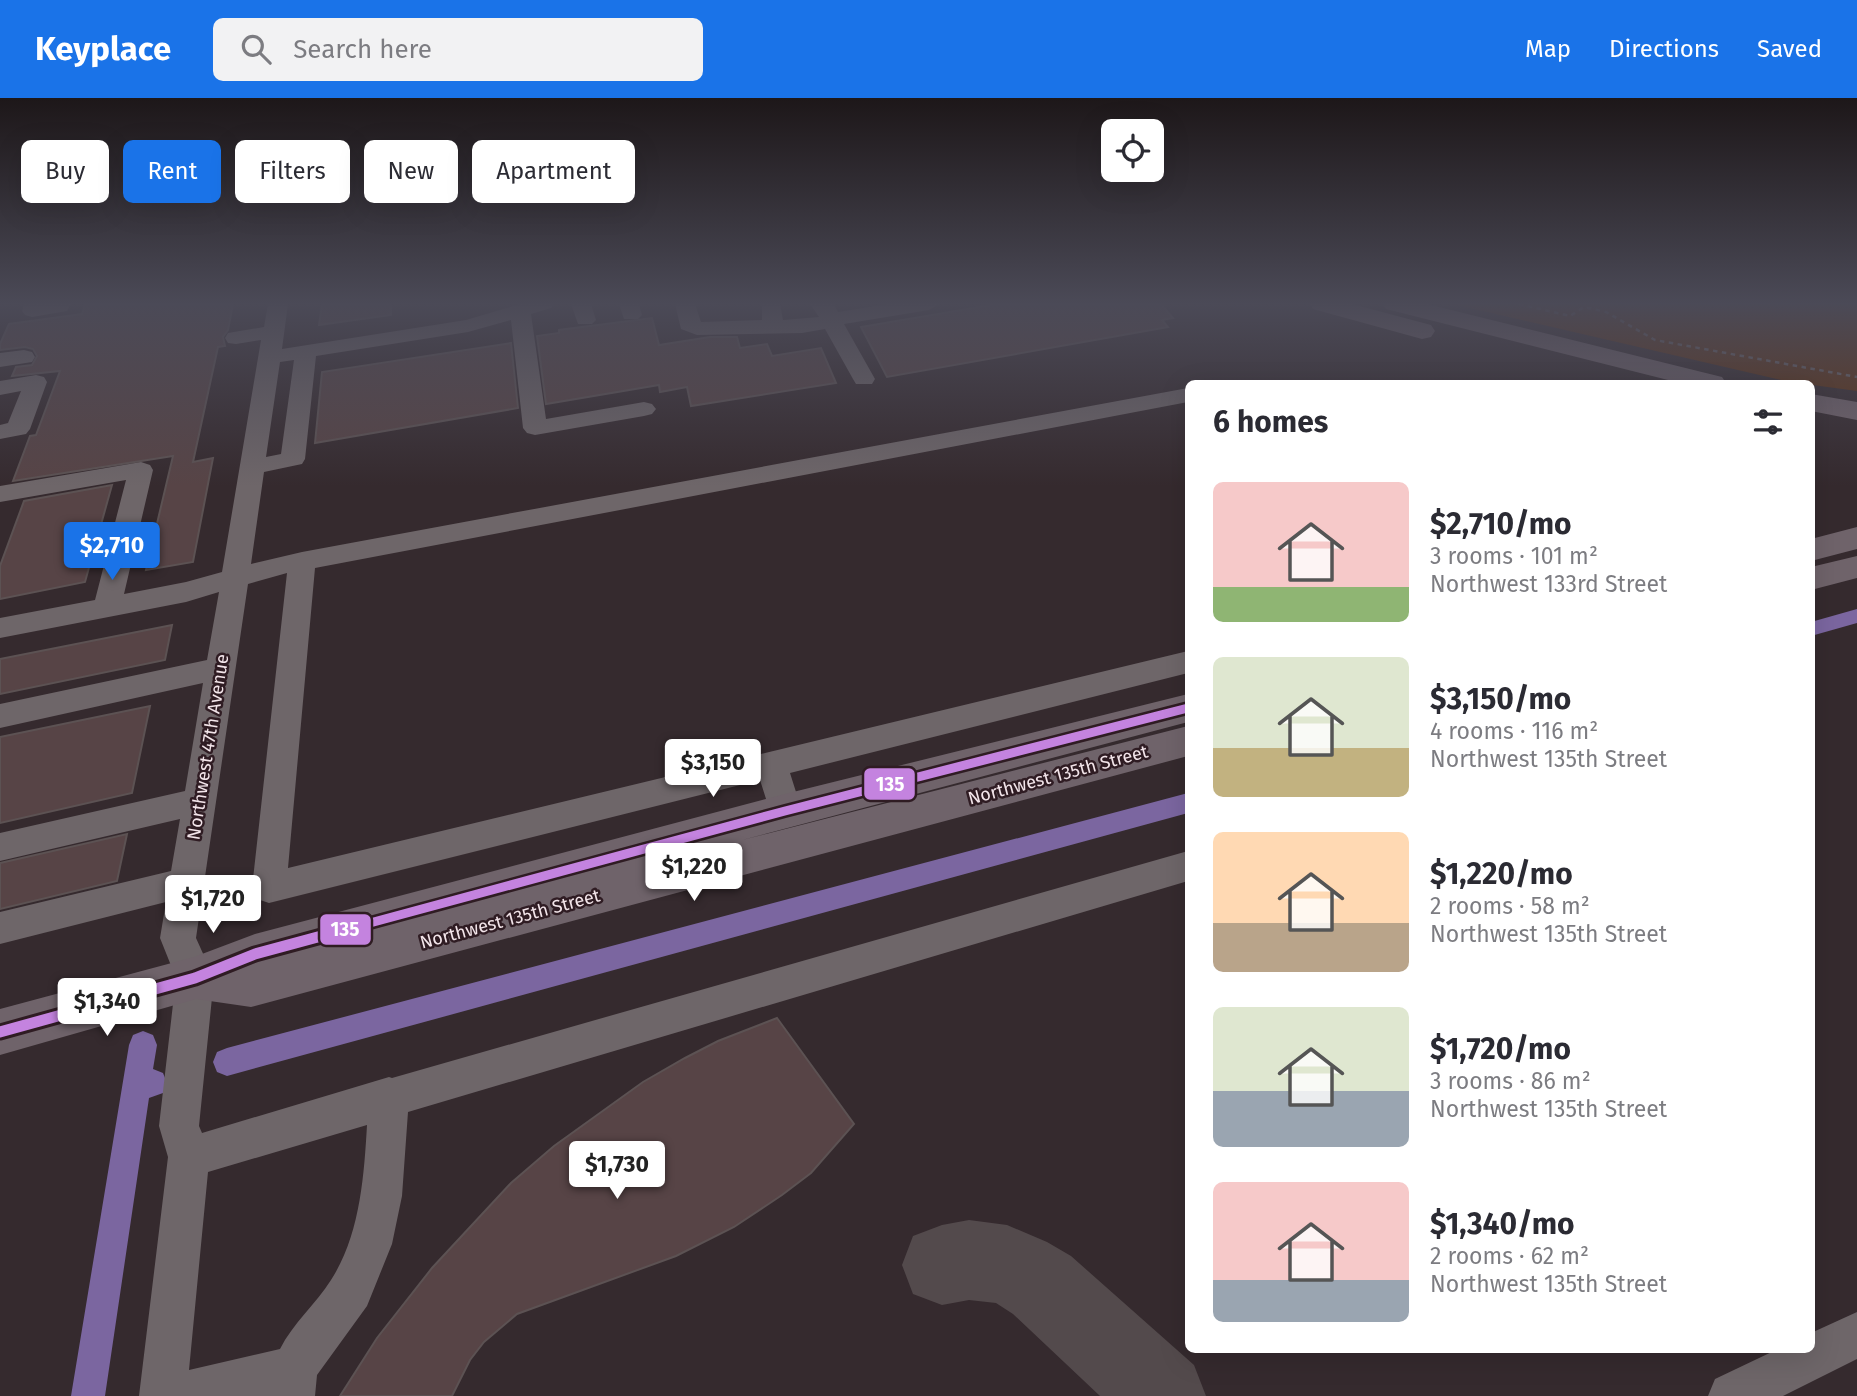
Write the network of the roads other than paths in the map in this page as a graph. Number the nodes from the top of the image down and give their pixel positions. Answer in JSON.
{"nodes":[{"id":1,"x":268,"y":365,"type":"edge"},
{"id":2,"x":304,"y":365,"type":"edge"},
{"id":3,"x":536,"y":365,"type":"edge"},
{"id":4,"x":856,"y":365,"type":"edge"},
{"id":5,"x":1554,"y":365,"type":"edge"},
{"id":6,"x":1638,"y":365,"type":"edge"},
{"id":7,"x":864,"y":379,"type":"dead end"},
{"id":8,"x":1613,"y":380,"type":"edge"},
{"id":9,"x":1700,"y":380,"type":"edge"},
{"id":10,"x":0,"y":388,"type":"edge"},
{"id":11,"x":1185,"y":396,"type":"edge"},
{"id":12,"x":1815,"y":403,"type":"edge"},
{"id":13,"x":644,"y":409,"type":"dead end"},
{"id":14,"x":1857,"y":411,"type":"edge"},
{"id":15,"x":1815,"y":426,"type":"edge"},
{"id":16,"x":0,"y":432,"type":"edge"},
{"id":17,"x":1857,"y":433,"type":"edge"},
{"id":18,"x":252,"y":467,"type":"junction"},
{"id":19,"x":0,"y":494,"type":"edge"},
{"id":20,"x":1857,"y":538,"type":"edge"},
{"id":21,"x":1815,"y":549,"type":"edge"},
{"id":22,"x":302,"y":561,"type":"junction"},
{"id":23,"x":1857,"y":567,"type":"edge"},
{"id":24,"x":235,"y":577,"type":"junction"},
{"id":25,"x":1815,"y":578,"type":"edge"},
{"id":26,"x":107,"y":608,"type":"junction"},
{"id":27,"x":0,"y":628,"type":"edge"},
{"id":28,"x":1185,"y":663,"type":"edge"},
{"id":29,"x":220,"y":668,"type":"junction"},
{"id":30,"x":1185,"y":709,"type":"edge"},
{"id":31,"x":0,"y":716,"type":"edge"},
{"id":32,"x":1185,"y":742,"type":"edge"},
{"id":33,"x":771,"y":764,"type":"junction"},
{"id":34,"x":200,"y":801,"type":"junction"},
{"id":35,"x":785,"y":811,"type":"junction"},
{"id":36,"x":0,"y":847,"type":"edge"},
{"id":37,"x":1185,"y":867,"type":"edge"},
{"id":38,"x":187,"y":882,"type":"junction"},
{"id":39,"x":0,"y":928,"type":"edge"},
{"id":40,"x":195,"y":978,"type":"junction"},
{"id":41,"x":0,"y":1032,"type":"edge"},
{"id":42,"x":389,"y":1097,"type":"junction"},
{"id":43,"x":189,"y":1157,"type":"junction"},
{"id":44,"x":1857,"y":1335,"type":"edge"},
{"id":45,"x":293,"y":1382,"type":"edge"},
{"id":46,"x":163,"y":1396,"type":"edge"},
{"id":47,"x":177,"y":1396,"type":"edge"},
{"id":48,"x":1732,"y":1396,"type":"edge"}],
"edges":[{"from":1,"to":18,"type":"street","name":"Northwest 47th Avenue"},
{"from":2,"to":18,"type":"street"},
{"from":3,"to":13,"type":"street"},
{"from":4,"to":7,"type":"street"},
{"from":5,"to":8,"type":"highway"},
{"from":6,"to":9,"type":"highway"},
{"from":10,"to":16,"type":"street"},
{"from":11,"to":22,"type":"street"},
{"from":12,"to":14,"type":"highway"},
{"from":15,"to":17,"type":"highway"},
{"from":18,"to":24,"type":"street","name":"Northwest 47th Avenue"},
{"from":19,"to":26,"type":"street"},
{"from":20,"to":21,"type":"main road"},
{"from":22,"to":24,"type":"street"},
{"from":22,"to":33,"type":"street"},
{"from":23,"to":25,"type":"main road"},
{"from":24,"to":26,"type":"street"},
{"from":24,"to":29,"type":"street","name":"Northwest 47th Avenue"},
{"from":26,"to":27,"type":"street"},
{"from":28,"to":33,"type":"street"},
{"from":29,"to":31,"type":"street"},
{"from":29,"to":34,"type":"street","name":"Northwest 47th Avenue"},
{"from":30,"to":35,"type":"main road","name":"Northwest 135th Street"},
{"from":32,"to":40,"type":"main road","name":"Northwest 135th Street"},
{"from":33,"to":35,"type":"street"},
{"from":34,"to":36,"type":"street"},
{"from":34,"to":38,"type":"street","name":"Northwest 47th Avenue"},
{"from":35,"to":40,"type":"main road","name":"Northwest 135th Street"},
{"from":37,"to":42,"type":"street"},
{"from":38,"to":39,"type":"street"},
{"from":38,"to":40,"type":"street","name":"Northwest 47th Avenue"},
{"from":40,"to":41,"type":"main road","name":"Northwest 135th Street"},
{"from":40,"to":43,"type":"street","name":"Northwest 47th Avenue"},
{"from":42,"to":43,"type":"street"},
{"from":42,"to":45,"type":"street"},
{"from":43,"to":46,"type":"street","name":"Northwest 47th Avenue"},
{"from":44,"to":48,"type":"street"},
{"from":45,"to":47,"type":"street"}]}
